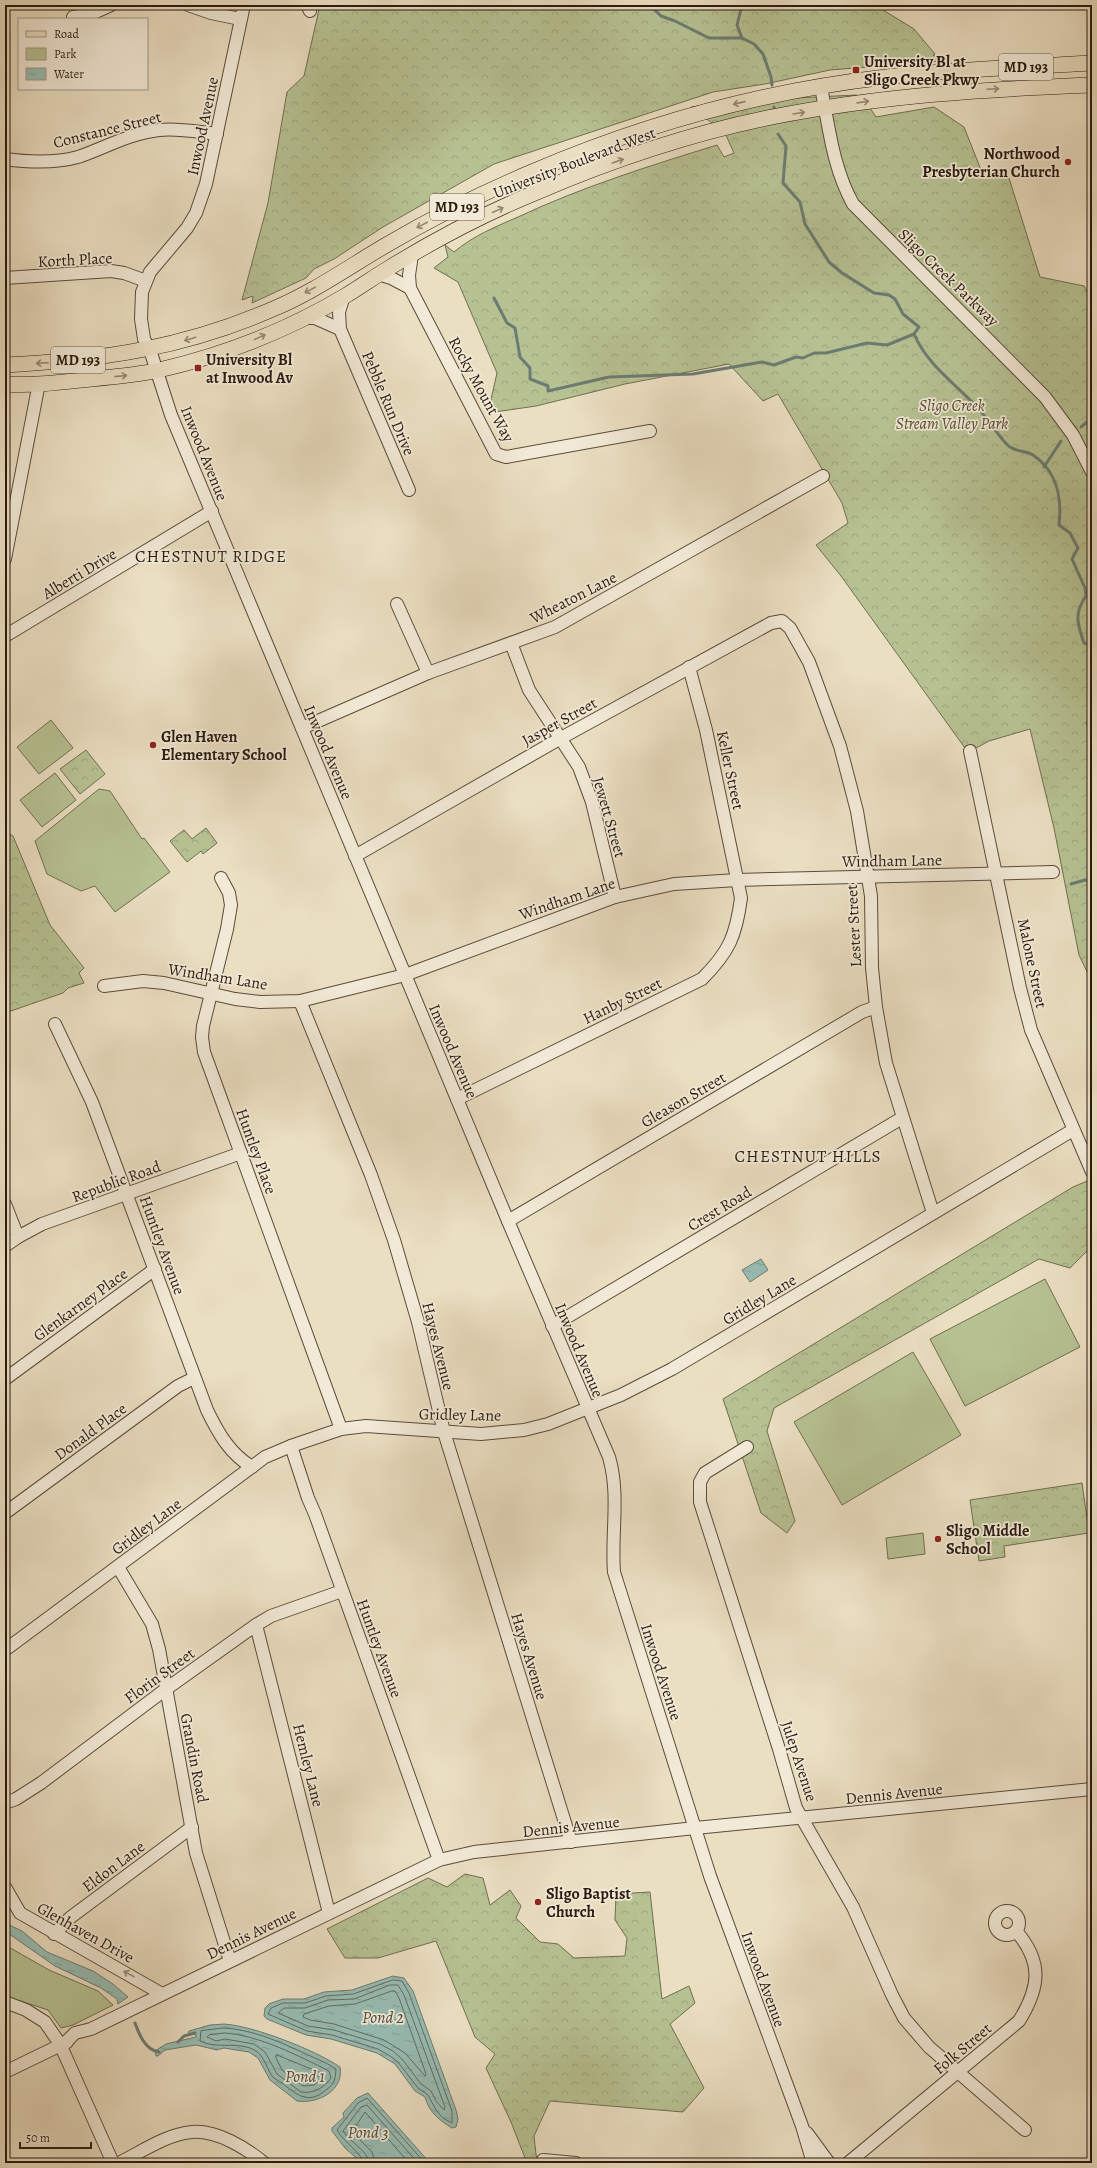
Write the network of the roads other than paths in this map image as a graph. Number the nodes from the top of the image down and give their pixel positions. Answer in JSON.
{"nodes":[{"id":1,"x":111,"y":5,"type":"edge"},
{"id":2,"x":188,"y":5,"type":"edge"},
{"id":3,"x":244,"y":5,"type":"edge"},
{"id":4,"x":73,"y":17,"type":"dead end"},
{"id":5,"x":240,"y":19,"type":"junction"},
{"id":6,"x":1092,"y":63,"type":"edge"},
{"id":7,"x":1092,"y":85,"type":"edge"},
{"id":8,"x":821,"y":87,"type":"junction"},
{"id":9,"x":825,"y":108,"type":"junction"},
{"id":10,"x":217,"y":134,"type":"junction"},
{"id":11,"x":5,"y":159,"type":"edge"},
{"id":12,"x":412,"y":255,"type":"junction"},
{"id":13,"x":378,"y":274,"type":"junction"},
{"id":14,"x":5,"y":278,"type":"edge"},
{"id":15,"x":146,"y":281,"type":"junction"},
{"id":16,"x":410,"y":288,"type":"junction"},
{"id":17,"x":344,"y":296,"type":"junction"},
{"id":18,"x":301,"y":318,"type":"junction"},
{"id":19,"x":340,"y":329,"type":"junction"},
{"id":20,"x":150,"y":350,"type":"junction"},
{"id":21,"x":5,"y":365,"type":"edge"},
{"id":22,"x":157,"y":371,"type":"junction"},
{"id":23,"x":39,"y":383,"type":"junction"},
{"id":24,"x":5,"y":384,"type":"edge"},
{"id":25,"x":650,"y":430,"type":"dead end"},
{"id":26,"x":1092,"y":472,"type":"edge"},
{"id":27,"x":823,"y":476,"type":"dead end"},
{"id":28,"x":409,"y":490,"type":"dead end"},
{"id":29,"x":212,"y":511,"type":"junction"},
{"id":30,"x":5,"y":559,"type":"edge"},
{"id":31,"x":397,"y":604,"type":"dead end"},
{"id":32,"x":782,"y":621,"type":"joint"},
{"id":33,"x":5,"y":636,"type":"edge"},
{"id":34,"x":511,"y":643,"type":"junction"},
{"id":35,"x":689,"y":667,"type":"junction"},
{"id":36,"x":428,"y":673,"type":"junction"},
{"id":37,"x":302,"y":728,"type":"junction"},
{"id":38,"x":561,"y":738,"type":"junction"},
{"id":39,"x":970,"y":751,"type":"dead end"},
{"id":40,"x":355,"y":856,"type":"junction"},
{"id":41,"x":1053,"y":872,"type":"dead end"},
{"id":42,"x":997,"y":874,"type":"junction"},
{"id":43,"x":867,"y":877,"type":"junction"},
{"id":44,"x":221,"y":878,"type":"dead end"},
{"id":45,"x":737,"y":880,"type":"junction"},
{"id":46,"x":615,"y":897,"type":"junction"},
{"id":47,"x":405,"y":974,"type":"junction"},
{"id":48,"x":104,"y":986,"type":"dead end"},
{"id":49,"x":211,"y":995,"type":"junction"},
{"id":50,"x":300,"y":1001,"type":"junction"},
{"id":51,"x":876,"y":1007,"type":"junction"},
{"id":52,"x":55,"y":1024,"type":"dead end"},
{"id":53,"x":457,"y":1099,"type":"junction"},
{"id":54,"x":902,"y":1118,"type":"junction"},
{"id":55,"x":1073,"y":1130,"type":"junction"},
{"id":56,"x":241,"y":1153,"type":"junction"},
{"id":57,"x":1092,"y":1172,"type":"edge"},
{"id":58,"x":127,"y":1194,"type":"junction"},
{"id":59,"x":5,"y":1204,"type":"edge"},
{"id":60,"x":933,"y":1213,"type":"junction"},
{"id":61,"x":508,"y":1221,"type":"junction"},
{"id":62,"x":18,"y":1237,"type":"junction"},
{"id":63,"x":5,"y":1246,"type":"edge"},
{"id":64,"x":155,"y":1270,"type":"junction"},
{"id":65,"x":552,"y":1326,"type":"junction"},
{"id":66,"x":194,"y":1378,"type":"junction"},
{"id":67,"x":5,"y":1379,"type":"edge"},
{"id":68,"x":588,"y":1408,"type":"junction"},
{"id":69,"x":341,"y":1430,"type":"junction"},
{"id":70,"x":444,"y":1432,"type":"junction"},
{"id":71,"x":291,"y":1446,"type":"junction"},
{"id":72,"x":747,"y":1447,"type":"dead end"},
{"id":73,"x":252,"y":1467,"type":"junction"},
{"id":74,"x":5,"y":1513,"type":"edge"},
{"id":75,"x":118,"y":1567,"type":"junction"},
{"id":76,"x":342,"y":1591,"type":"junction"},
{"id":77,"x":256,"y":1625,"type":"junction"},
{"id":78,"x":5,"y":1650,"type":"edge"},
{"id":79,"x":166,"y":1689,"type":"junction"},
{"id":80,"x":1092,"y":1789,"type":"edge"},
{"id":81,"x":5,"y":1803,"type":"edge"},
{"id":82,"x":802,"y":1818,"type":"junction"},
{"id":83,"x":192,"y":1827,"type":"junction"},
{"id":84,"x":695,"y":1828,"type":"junction"},
{"id":85,"x":571,"y":1842,"type":"junction"},
{"id":86,"x":439,"y":1860,"type":"junction"},
{"id":87,"x":5,"y":1886,"type":"edge"},
{"id":88,"x":329,"y":1913,"type":"junction"},
{"id":89,"x":1016,"y":1930,"type":"dead end"},
{"id":90,"x":54,"y":1934,"type":"junction"},
{"id":91,"x":230,"y":1961,"type":"junction"},
{"id":92,"x":162,"y":1994,"type":"junction"},
{"id":93,"x":5,"y":2002,"type":"edge"},
{"id":94,"x":62,"y":2043,"type":"junction"},
{"id":95,"x":5,"y":2072,"type":"edge"},
{"id":96,"x":959,"y":2073,"type":"junction"},
{"id":97,"x":802,"y":2126,"type":"junction"},
{"id":98,"x":1025,"y":2130,"type":"dead end"},
{"id":99,"x":543,"y":2160,"type":"dead end"},
{"id":100,"x":113,"y":2163,"type":"edge"},
{"id":101,"x":119,"y":2163,"type":"edge"},
{"id":102,"x":264,"y":2163,"type":"edge"},
{"id":103,"x":576,"y":2163,"type":"edge"},
{"id":104,"x":813,"y":2163,"type":"edge"},
{"id":105,"x":829,"y":2163,"type":"edge"},
{"id":106,"x":848,"y":2163,"type":"edge"}],
"edges":[{"from":1,"to":4,"type":"street"},
{"from":2,"to":5,"type":"street"},
{"from":3,"to":5,"type":"street","name":"Inwood Avenue"},
{"from":5,"to":10,"type":"street","name":"Inwood Avenue"},
{"from":6,"to":8,"type":"main road","name":"University Boulevard West","number":"MD 193"},
{"from":9,"to":7,"type":"main road","name":"University Boulevard West","number":"MD 193","one_way":true},
{"from":8,"to":9,"type":"street","name":"Sligo Creek Parkway"},
{"from":8,"to":20,"type":"main road","name":"University Boulevard West","number":"MD 193","one_way":true},
{"from":12,"to":9,"type":"main road","name":"University Boulevard West","number":"MD 193","one_way":true},
{"from":9,"to":26,"type":"street","name":"Sligo Creek Parkway"},
{"from":10,"to":11,"type":"street","name":"Constance Street"},
{"from":10,"to":15,"type":"street","name":"Inwood Avenue"},
{"from":12,"to":13,"type":"main road","name":"University Boulevard West","number":"MD 193"},
{"from":12,"to":16,"type":"street","name":"Rocky Mount Way"},
{"from":13,"to":16,"type":"street"},
{"from":13,"to":17,"type":"main road","name":"University Boulevard West","number":"MD 193"},
{"from":14,"to":15,"type":"street","name":"Korth Place"},
{"from":15,"to":20,"type":"street","name":"Inwood Avenue"},
{"from":16,"to":25,"type":"street","name":"Rocky Mount Way"},
{"from":17,"to":18,"type":"main road","name":"University Boulevard West","number":"MD 193"},
{"from":17,"to":19,"type":"street","name":"Pebble Run Drive"},
{"from":18,"to":19,"type":"street"},
{"from":22,"to":18,"type":"main road","name":"University Boulevard West","number":"MD 193","one_way":true},
{"from":19,"to":28,"type":"street","name":"Pebble Run Drive"},
{"from":20,"to":21,"type":"main road","name":"University Boulevard West","number":"MD 193","one_way":true},
{"from":20,"to":22,"type":"street","name":"Inwood Avenue"},
{"from":23,"to":22,"type":"main road","name":"University Boulevard West","number":"MD 193","one_way":true},
{"from":22,"to":29,"type":"street","name":"Inwood Avenue"},
{"from":23,"to":24,"type":"main road","name":"University Boulevard West","number":"MD 193"},
{"from":23,"to":30,"type":"street"},
{"from":27,"to":34,"type":"street","name":"Wheaton Lane"},
{"from":29,"to":33,"type":"street","name":"Alberti Drive"},
{"from":29,"to":37,"type":"street","name":"Inwood Avenue"},
{"from":31,"to":36,"type":"street"},
{"from":32,"to":35,"type":"street","name":"Jasper Street"},
{"from":32,"to":43,"type":"street","name":"Lester Street"},
{"from":34,"to":36,"type":"street","name":"Wheaton Lane"},
{"from":34,"to":38,"type":"street","name":"Jewett Street"},
{"from":35,"to":38,"type":"street","name":"Jasper Street"},
{"from":35,"to":45,"type":"street","name":"Keller Street"},
{"from":36,"to":37,"type":"street","name":"Wheaton Lane"},
{"from":37,"to":40,"type":"street","name":"Inwood Avenue"},
{"from":38,"to":40,"type":"street","name":"Jasper Street"},
{"from":38,"to":46,"type":"street","name":"Jewett Street"},
{"from":39,"to":42,"type":"street","name":"Malone Street"},
{"from":40,"to":47,"type":"street","name":"Inwood Avenue"},
{"from":41,"to":42,"type":"street","name":"Windham Lane"},
{"from":42,"to":43,"type":"street","name":"Windham Lane"},
{"from":42,"to":55,"type":"street","name":"Malone Street"},
{"from":43,"to":45,"type":"street","name":"Windham Lane"},
{"from":43,"to":51,"type":"street","name":"Lester Street"},
{"from":44,"to":49,"type":"street","name":"Huntley Place"},
{"from":45,"to":46,"type":"street","name":"Windham Lane"},
{"from":45,"to":53,"type":"street","name":"Hanby Street"},
{"from":46,"to":47,"type":"street","name":"Windham Lane"},
{"from":47,"to":50,"type":"street","name":"Windham Lane"},
{"from":47,"to":53,"type":"street","name":"Inwood Avenue"},
{"from":48,"to":49,"type":"street","name":"Windham Lane"},
{"from":49,"to":50,"type":"street","name":"Windham Lane"},
{"from":49,"to":56,"type":"street","name":"Huntley Place"},
{"from":50,"to":70,"type":"street","name":"Hayes Avenue"},
{"from":51,"to":54,"type":"street","name":"Lester Street"},
{"from":51,"to":61,"type":"street","name":"Gleason Street"},
{"from":52,"to":58,"type":"street","name":"Huntley Avenue"},
{"from":53,"to":61,"type":"street","name":"Inwood Avenue"},
{"from":54,"to":60,"type":"street","name":"Lester Street"},
{"from":54,"to":65,"type":"street","name":"Crest Road"},
{"from":55,"to":57,"type":"street","name":"Malone Street"},
{"from":55,"to":60,"type":"street","name":"Gridley Lane"},
{"from":56,"to":58,"type":"street","name":"Republic Road"},
{"from":56,"to":69,"type":"street","name":"Huntley Place"},
{"from":58,"to":62,"type":"street","name":"Republic Road"},
{"from":58,"to":64,"type":"street","name":"Huntley Avenue"},
{"from":59,"to":62,"type":"street"},
{"from":60,"to":68,"type":"street","name":"Gridley Lane"},
{"from":61,"to":65,"type":"street","name":"Inwood Avenue"},
{"from":62,"to":63,"type":"street","name":"Republic Road"},
{"from":64,"to":66,"type":"street","name":"Huntley Avenue"},
{"from":64,"to":67,"type":"street","name":"Glenkarney Place"},
{"from":65,"to":68,"type":"street","name":"Inwood Avenue"},
{"from":66,"to":73,"type":"street","name":"Huntley Avenue"},
{"from":66,"to":74,"type":"street","name":"Donald Place"},
{"from":68,"to":70,"type":"street","name":"Gridley Lane"},
{"from":68,"to":84,"type":"street","name":"Inwood Avenue"},
{"from":69,"to":70,"type":"street","name":"Gridley Lane"},
{"from":69,"to":71,"type":"street","name":"Gridley Lane"},
{"from":70,"to":85,"type":"street","name":"Hayes Avenue"},
{"from":71,"to":73,"type":"street","name":"Gridley Lane"},
{"from":71,"to":76,"type":"street","name":"Huntley Avenue"},
{"from":72,"to":82,"type":"street","name":"Julep Avenue"},
{"from":73,"to":75,"type":"street","name":"Gridley Lane"},
{"from":75,"to":78,"type":"street","name":"Gridley Lane"},
{"from":75,"to":79,"type":"street","name":"Grandin Road"},
{"from":76,"to":77,"type":"street","name":"Florin Street"},
{"from":76,"to":86,"type":"street","name":"Huntley Avenue"},
{"from":77,"to":79,"type":"street","name":"Florin Street"},
{"from":77,"to":88,"type":"street","name":"Hemley Lane"},
{"from":79,"to":81,"type":"street","name":"Florin Street"},
{"from":79,"to":83,"type":"street","name":"Grandin Road"},
{"from":80,"to":82,"type":"street","name":"Dennis Avenue"},
{"from":82,"to":84,"type":"street","name":"Dennis Avenue"},
{"from":82,"to":96,"type":"street","name":"Julep Avenue"},
{"from":83,"to":90,"type":"street","name":"Eldon Lane"},
{"from":83,"to":91,"type":"street","name":"Grandin Road"},
{"from":84,"to":85,"type":"street","name":"Dennis Avenue"},
{"from":84,"to":97,"type":"street","name":"Inwood Avenue"},
{"from":85,"to":86,"type":"street","name":"Dennis Avenue"},
{"from":86,"to":88,"type":"street","name":"Dennis Avenue"},
{"from":87,"to":90,"type":"street","name":"Glenhaven Drive"},
{"from":88,"to":91,"type":"street","name":"Dennis Avenue"},
{"from":89,"to":96,"type":"street","name":"Folk Street"},
{"from":92,"to":90,"type":"street","name":"Glenhaven Drive","one_way":true},
{"from":91,"to":92,"type":"street","name":"Dennis Avenue"},
{"from":92,"to":94,"type":"street","name":"Dennis Avenue"},
{"from":93,"to":94,"type":"street"},
{"from":94,"to":95,"type":"street","name":"Dennis Avenue"},
{"from":94,"to":100,"type":"street"},
{"from":96,"to":98,"type":"street","name":"Julep Avenue"},
{"from":96,"to":106,"type":"street","name":"Folk Street"},
{"from":97,"to":104,"type":"street","name":"Inwood Avenue"},
{"from":97,"to":105,"type":"street","name":"Inwood Avenue"},
{"from":99,"to":103,"type":"street"},
{"from":101,"to":102,"type":"street"}]}
